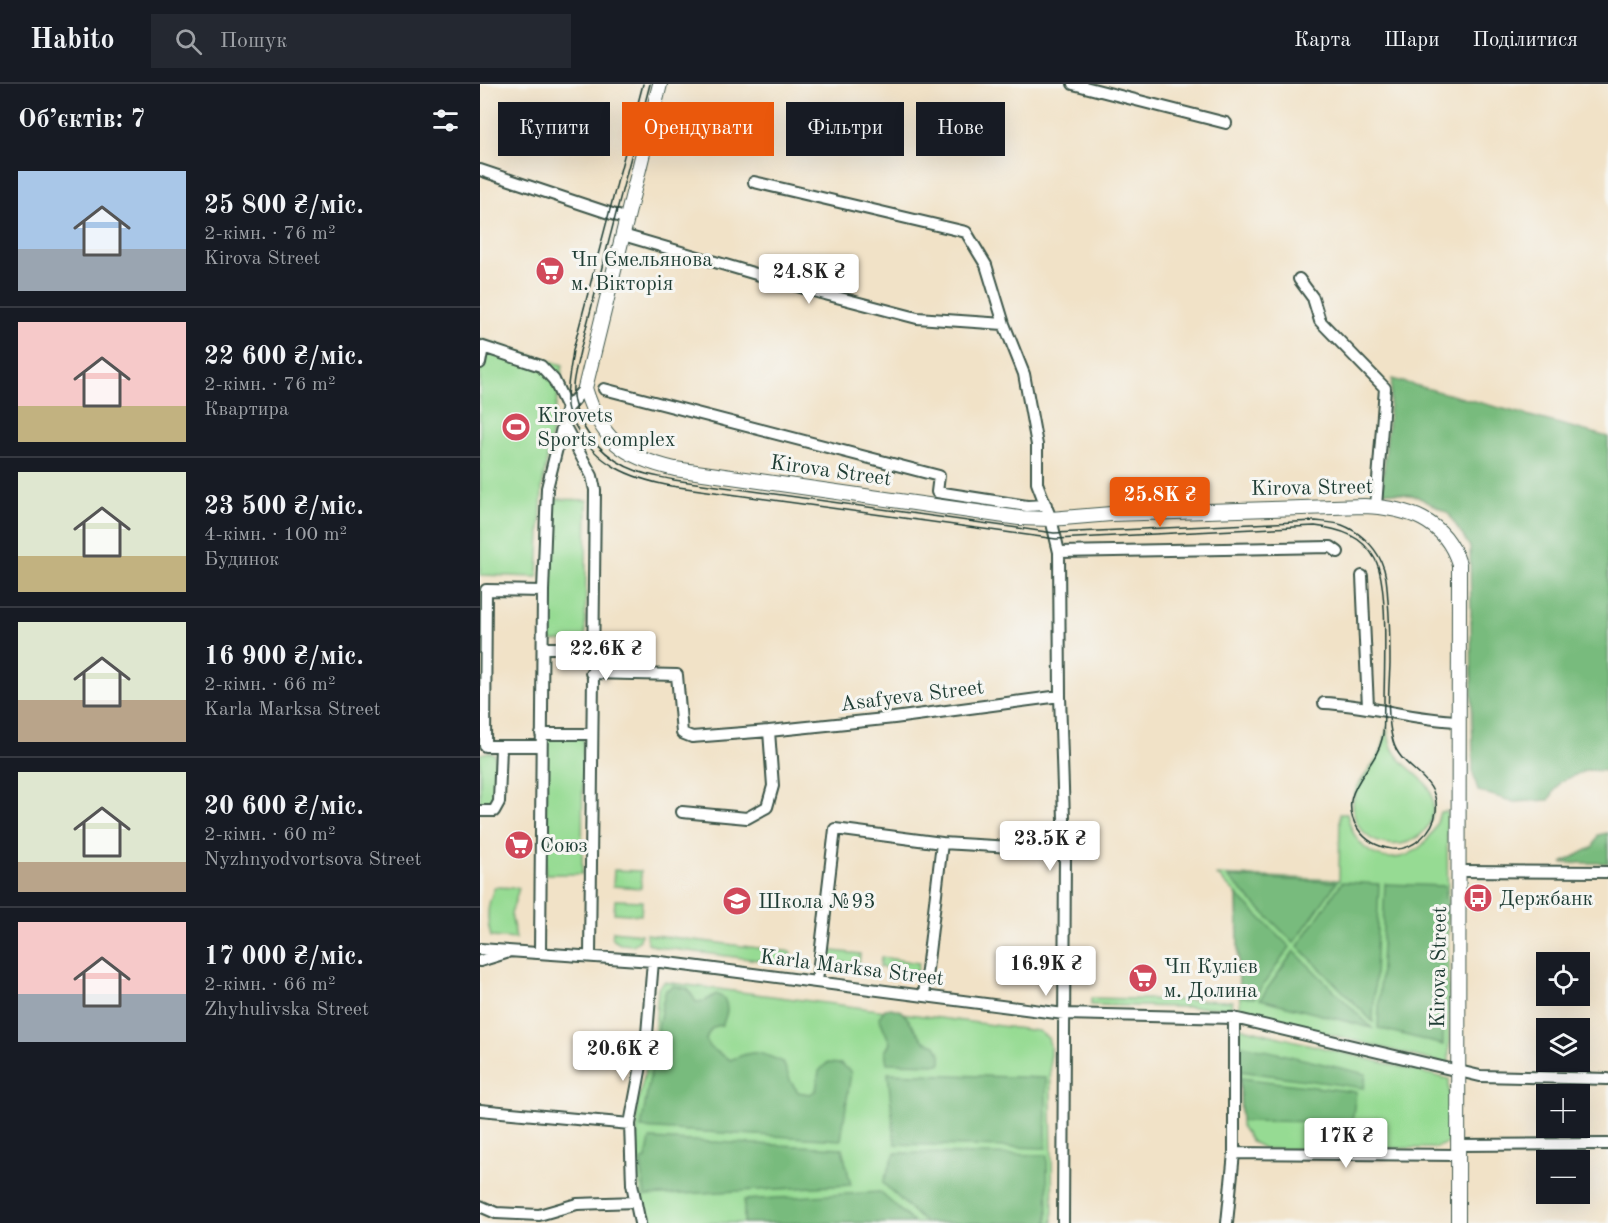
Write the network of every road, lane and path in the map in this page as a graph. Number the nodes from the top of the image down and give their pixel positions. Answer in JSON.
{"nodes":[{"id":1,"x":660,"y":84,"type":"edge"},
{"id":2,"x":1073,"y":84,"type":"edge"},
{"id":3,"x":1226,"y":123,"type":"dead end"},
{"id":4,"x":480,"y":170,"type":"edge"},
{"id":5,"x":754,"y":182,"type":"dead end"},
{"id":6,"x":627,"y":219,"type":"junction"},
{"id":7,"x":623,"y":235,"type":"junction"},
{"id":8,"x":1299,"y":279,"type":"dead end"},
{"id":9,"x":1004,"y":324,"type":"junction"},
{"id":10,"x":482,"y":347,"type":"edge"},
{"id":11,"x":480,"y":363,"type":"edge"},
{"id":12,"x":585,"y":387,"type":"junction"},
{"id":13,"x":604,"y":389,"type":"dead end"},
{"id":14,"x":567,"y":408,"type":"junction"},
{"id":15,"x":563,"y":423,"type":"junction"},
{"id":16,"x":1046,"y":505,"type":"junction"},
{"id":17,"x":1376,"y":506,"type":"junction"},
{"id":18,"x":1051,"y":519,"type":"junction"},
{"id":19,"x":1059,"y":552,"type":"junction"},
{"id":20,"x":1338,"y":552,"type":"dead end"},
{"id":21,"x":1362,"y":576,"type":"dead end"},
{"id":22,"x":543,"y":591,"type":"junction"},
{"id":23,"x":543,"y":648,"type":"junction"},
{"id":24,"x":592,"y":648,"type":"junction"},
{"id":25,"x":591,"y":674,"type":"junction"},
{"id":26,"x":1060,"y":696,"type":"junction"},
{"id":27,"x":1324,"y":703,"type":"dead end"},
{"id":28,"x":1368,"y":706,"type":"junction"},
{"id":29,"x":1460,"y":721,"type":"junction"},
{"id":30,"x":770,"y":731,"type":"junction"},
{"id":31,"x":542,"y":734,"type":"junction"},
{"id":32,"x":591,"y":734,"type":"junction"},
{"id":33,"x":501,"y":746,"type":"junction"},
{"id":34,"x":541,"y":746,"type":"junction"},
{"id":35,"x":483,"y":748,"type":"edge"},
{"id":36,"x":480,"y":811,"type":"edge"},
{"id":37,"x":682,"y":813,"type":"dead end"},
{"id":38,"x":942,"y":843,"type":"junction"},
{"id":39,"x":1065,"y":850,"type":"junction"},
{"id":40,"x":1460,"y":871,"type":"junction"},
{"id":41,"x":1608,"y":872,"type":"edge"},
{"id":42,"x":480,"y":949,"type":"edge"},
{"id":43,"x":514,"y":951,"type":"junction"},
{"id":44,"x":540,"y":952,"type":"junction"},
{"id":45,"x":590,"y":956,"type":"junction"},
{"id":46,"x":480,"y":961,"type":"edge"},
{"id":47,"x":653,"y":961,"type":"junction"},
{"id":48,"x":817,"y":981,"type":"junction"},
{"id":49,"x":924,"y":995,"type":"junction"},
{"id":50,"x":1064,"y":1014,"type":"junction"},
{"id":51,"x":1234,"y":1018,"type":"junction"},
{"id":52,"x":1457,"y":1072,"type":"junction"},
{"id":53,"x":1608,"y":1079,"type":"edge"},
{"id":54,"x":480,"y":1110,"type":"edge"},
{"id":55,"x":630,"y":1124,"type":"junction"},
{"id":56,"x":1608,"y":1144,"type":"edge"},
{"id":57,"x":1458,"y":1150,"type":"junction"},
{"id":58,"x":1234,"y":1154,"type":"junction"},
{"id":59,"x":636,"y":1202,"type":"junction"},
{"id":60,"x":480,"y":1206,"type":"edge"},
{"id":61,"x":640,"y":1223,"type":"edge"},
{"id":62,"x":1063,"y":1223,"type":"edge"},
{"id":63,"x":1227,"y":1223,"type":"edge"},
{"id":64,"x":1458,"y":1223,"type":"edge"}],
"edges":[{"from":1,"to":6,"type":"main road"},
{"from":2,"to":3,"type":"street"},
{"from":4,"to":6,"type":"street"},
{"from":5,"to":9,"type":"street"},
{"from":6,"to":7,"type":"main road"},
{"from":7,"to":9,"type":"street"},
{"from":7,"to":12,"type":"main road"},
{"from":8,"to":17,"type":"street"},
{"from":9,"to":16,"type":"street"},
{"from":10,"to":11,"type":"street"},
{"from":10,"to":14,"type":"street"},
{"from":12,"to":14,"type":"street"},
{"from":12,"to":18,"type":"main road","name":"Kirova Street"},
{"from":13,"to":16,"type":"street"},
{"from":14,"to":15,"type":"street"},
{"from":15,"to":22,"type":"street"},
{"from":15,"to":24,"type":"street"},
{"from":16,"to":18,"type":"street"},
{"from":17,"to":18,"type":"main road","name":"Kirova Street"},
{"from":17,"to":29,"type":"main road","name":"Kirova Street"},
{"from":18,"to":19,"type":"street"},
{"from":19,"to":20,"type":"street"},
{"from":19,"to":26,"type":"street"},
{"from":21,"to":28,"type":"street"},
{"from":22,"to":23,"type":"street"},
{"from":22,"to":35,"type":"street"},
{"from":23,"to":24,"type":"street"},
{"from":23,"to":31,"type":"street"},
{"from":24,"to":25,"type":"street"},
{"from":25,"to":30,"type":"street","name":"Asafyeva Street"},
{"from":25,"to":32,"type":"street"},
{"from":26,"to":30,"type":"street","name":"Asafyeva Street"},
{"from":26,"to":39,"type":"street"},
{"from":27,"to":28,"type":"street"},
{"from":28,"to":29,"type":"street"},
{"from":29,"to":40,"type":"main road","name":"Kirova Street"},
{"from":30,"to":37,"type":"street"},
{"from":31,"to":32,"type":"street"},
{"from":31,"to":34,"type":"street"},
{"from":32,"to":45,"type":"street"},
{"from":33,"to":34,"type":"street"},
{"from":33,"to":35,"type":"street"},
{"from":33,"to":36,"type":"street"},
{"from":34,"to":44,"type":"street"},
{"from":38,"to":39,"type":"street"},
{"from":38,"to":48,"type":"street"},
{"from":38,"to":49,"type":"street"},
{"from":39,"to":50,"type":"street"},
{"from":40,"to":41,"type":"street"},
{"from":40,"to":52,"type":"main road","name":"Kirova Street"},
{"from":42,"to":43,"type":"street","name":"Karla Marksa Street"},
{"from":43,"to":44,"type":"street","name":"Karla Marksa Street"},
{"from":43,"to":46,"type":"street"},
{"from":44,"to":45,"type":"street","name":"Karla Marksa Street"},
{"from":45,"to":47,"type":"street","name":"Karla Marksa Street"},
{"from":47,"to":48,"type":"street","name":"Karla Marksa Street"},
{"from":47,"to":55,"type":"street"},
{"from":48,"to":49,"type":"street","name":"Karla Marksa Street"},
{"from":49,"to":50,"type":"street","name":"Karla Marksa Street"},
{"from":50,"to":51,"type":"street","name":"Karla Marksa Street"},
{"from":50,"to":62,"type":"street"},
{"from":51,"to":52,"type":"street","name":"Karla Marksa Street"},
{"from":51,"to":58,"type":"street"},
{"from":52,"to":53,"type":"street","name":"Karla Marksa Street"},
{"from":52,"to":57,"type":"main road","name":"Kirova Street"},
{"from":54,"to":55,"type":"street"},
{"from":55,"to":59,"type":"street"},
{"from":56,"to":57,"type":"street"},
{"from":57,"to":58,"type":"street"},
{"from":57,"to":64,"type":"main road","name":"Kirova Street"},
{"from":58,"to":63,"type":"street"},
{"from":59,"to":60,"type":"street"},
{"from":59,"to":61,"type":"street"}]}
